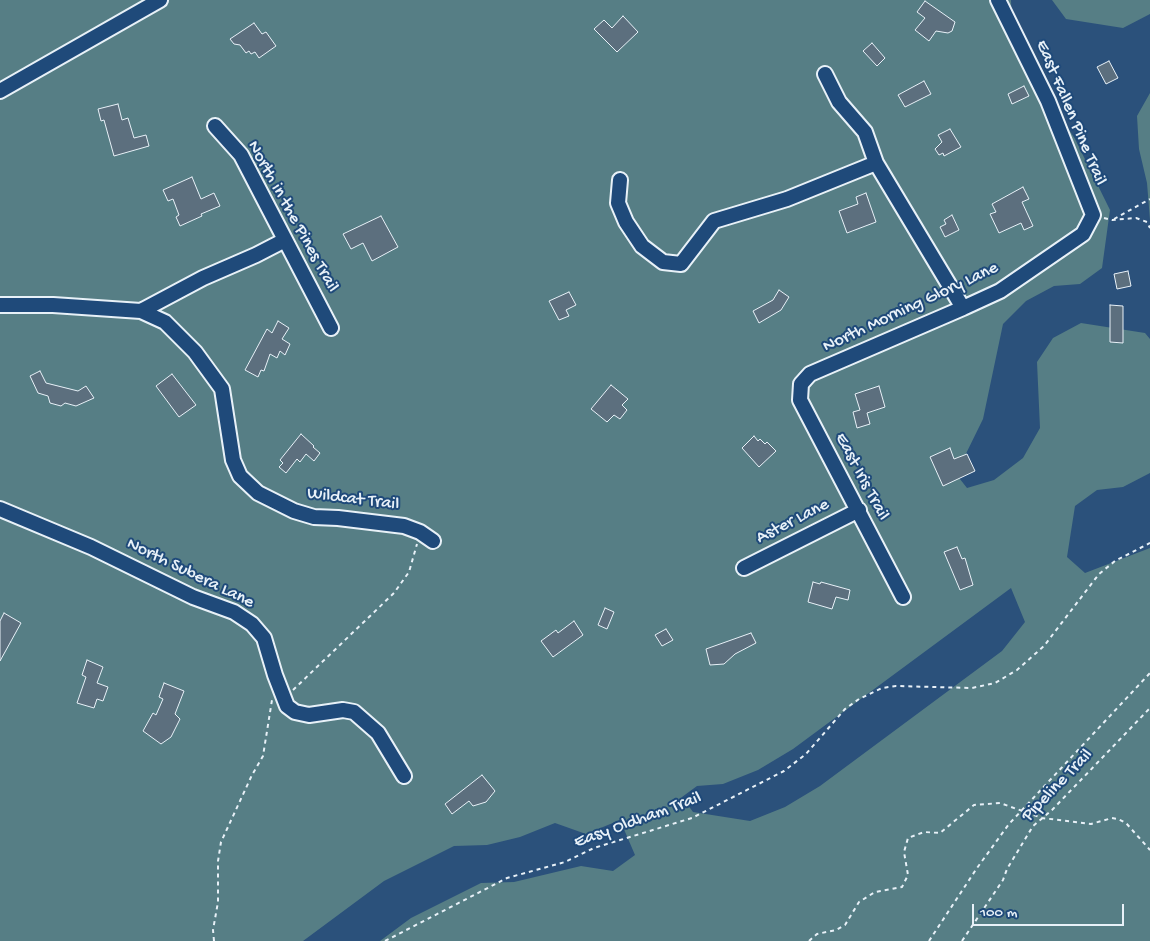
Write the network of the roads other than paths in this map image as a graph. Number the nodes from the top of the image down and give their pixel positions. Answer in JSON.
{"nodes":[{"id":1,"x":160,"y":0,"type":"edge"},
{"id":2,"x":998,"y":0,"type":"edge"},
{"id":3,"x":825,"y":74,"type":"dead end"},
{"id":4,"x":0,"y":91,"type":"edge"},
{"id":5,"x":215,"y":126,"type":"dead end"},
{"id":6,"x":876,"y":163,"type":"junction"},
{"id":7,"x":620,"y":180,"type":"dead end"},
{"id":8,"x":1093,"y":215,"type":"joint"},
{"id":9,"x":286,"y":240,"type":"junction"},
{"id":10,"x":0,"y":305,"type":"edge"},
{"id":11,"x":963,"y":308,"type":"junction"},
{"id":12,"x":141,"y":311,"type":"junction"},
{"id":13,"x":331,"y":328,"type":"dead end"},
{"id":14,"x":810,"y":374,"type":"joint"},
{"id":15,"x":0,"y":509,"type":"edge"},
{"id":16,"x":859,"y":510,"type":"junction"},
{"id":17,"x":433,"y":541,"type":"dead end"},
{"id":18,"x":744,"y":568,"type":"dead end"},
{"id":19,"x":903,"y":597,"type":"dead end"},
{"id":20,"x":404,"y":776,"type":"dead end"}],
"edges":[{"from":1,"to":4,"type":"street"},
{"from":2,"to":8,"type":"street","name":"East Fallen Pine Trail"},
{"from":3,"to":6,"type":"street"},
{"from":5,"to":9,"type":"street","name":"North in the Pines Trail"},
{"from":6,"to":7,"type":"street"},
{"from":6,"to":11,"type":"street"},
{"from":8,"to":11,"type":"street","name":"North Morning Glory Lane"},
{"from":9,"to":12,"type":"street"},
{"from":9,"to":13,"type":"street","name":"North in the Pines Trail"},
{"from":10,"to":12,"type":"street"},
{"from":11,"to":14,"type":"street","name":"North Morning Glory Lane"},
{"from":12,"to":17,"type":"street","name":"Wildcat Trail"},
{"from":14,"to":16,"type":"street","name":"East Iris Trail"},
{"from":15,"to":20,"type":"street","name":"North Subera Lane"},
{"from":16,"to":18,"type":"street","name":"Aster Lane"},
{"from":16,"to":19,"type":"street","name":"East Iris Trail"}]}
